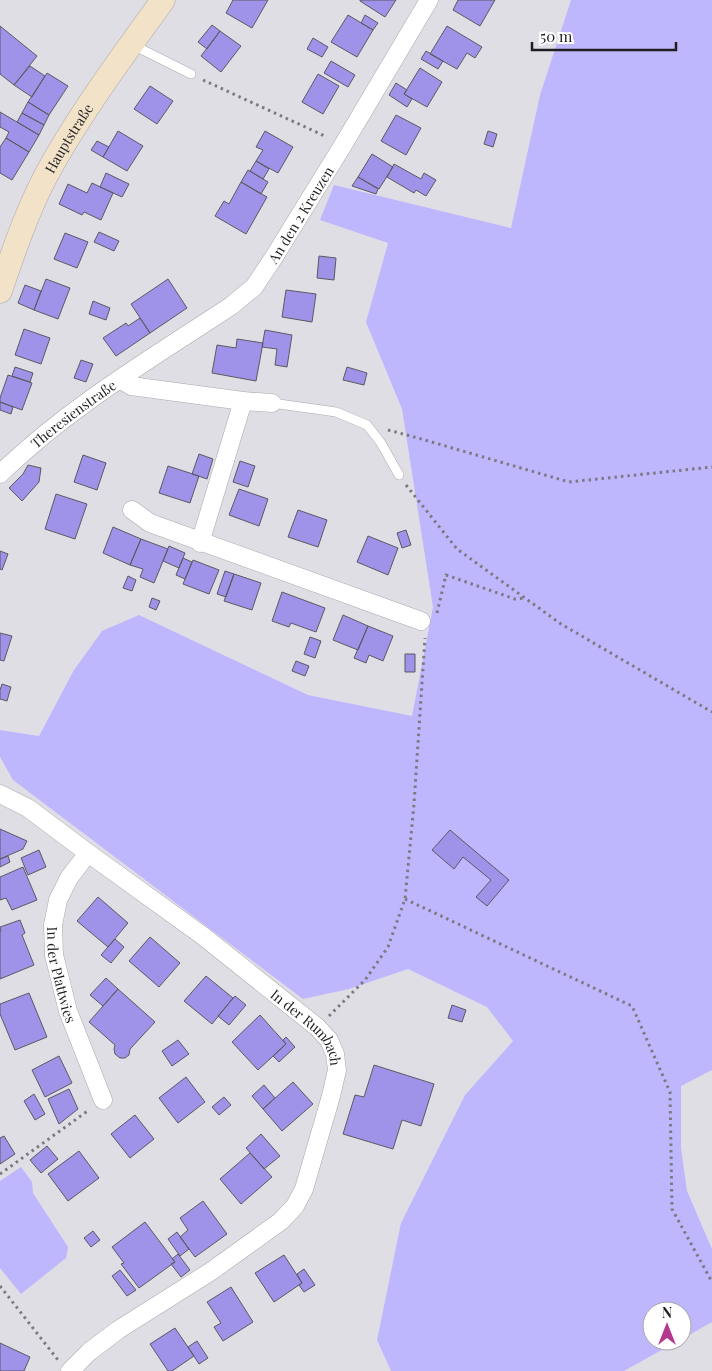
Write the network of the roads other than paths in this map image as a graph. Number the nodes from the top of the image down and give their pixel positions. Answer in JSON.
{"nodes":[{"id":1,"x":163,"y":0,"type":"edge"},
{"id":2,"x":428,"y":0,"type":"edge"},
{"id":3,"x":131,"y":44,"type":"junction"},
{"id":4,"x":191,"y":74,"type":"road end"},
{"id":5,"x":0,"y":291,"type":"edge"},
{"id":6,"x":120,"y":379,"type":"junction"},
{"id":7,"x":244,"y":401,"type":"junction"},
{"id":8,"x":272,"y":403,"type":"joint"},
{"id":9,"x":0,"y":474,"type":"edge"},
{"id":10,"x":399,"y":475,"type":"road end"},
{"id":11,"x":132,"y":510,"type":"dead end"},
{"id":12,"x":200,"y":542,"type":"junction"},
{"id":13,"x":420,"y":621,"type":"road end"},
{"id":14,"x":0,"y":794,"type":"edge"},
{"id":15,"x":88,"y":853,"type":"junction"},
{"id":16,"x":103,"y":1100,"type":"road end"},
{"id":17,"x":65,"y":1367,"type":"edge"}],
"edges":[{"from":1,"to":3,"type":"main road","name":"Hauptstraße"},
{"from":2,"to":6,"type":"street","name":"An den 2 Kreuzen"},
{"from":3,"to":4,"type":"lane"},
{"from":3,"to":5,"type":"main road","name":"Hauptstraße"},
{"from":6,"to":7,"type":"street","name":"Theresienstraße"},
{"from":6,"to":9,"type":"street","name":"Theresienstraße"},
{"from":7,"to":8,"type":"street","name":"Theresienstraße"},
{"from":7,"to":12,"type":"street"},
{"from":8,"to":10,"type":"lane"},
{"from":11,"to":12,"type":"street"},
{"from":12,"to":13,"type":"street"},
{"from":14,"to":15,"type":"street","name":"In der Rumbach"},
{"from":15,"to":16,"type":"street","name":"In der Plattwies"},
{"from":15,"to":17,"type":"street","name":"In der Rumbach"}]}
